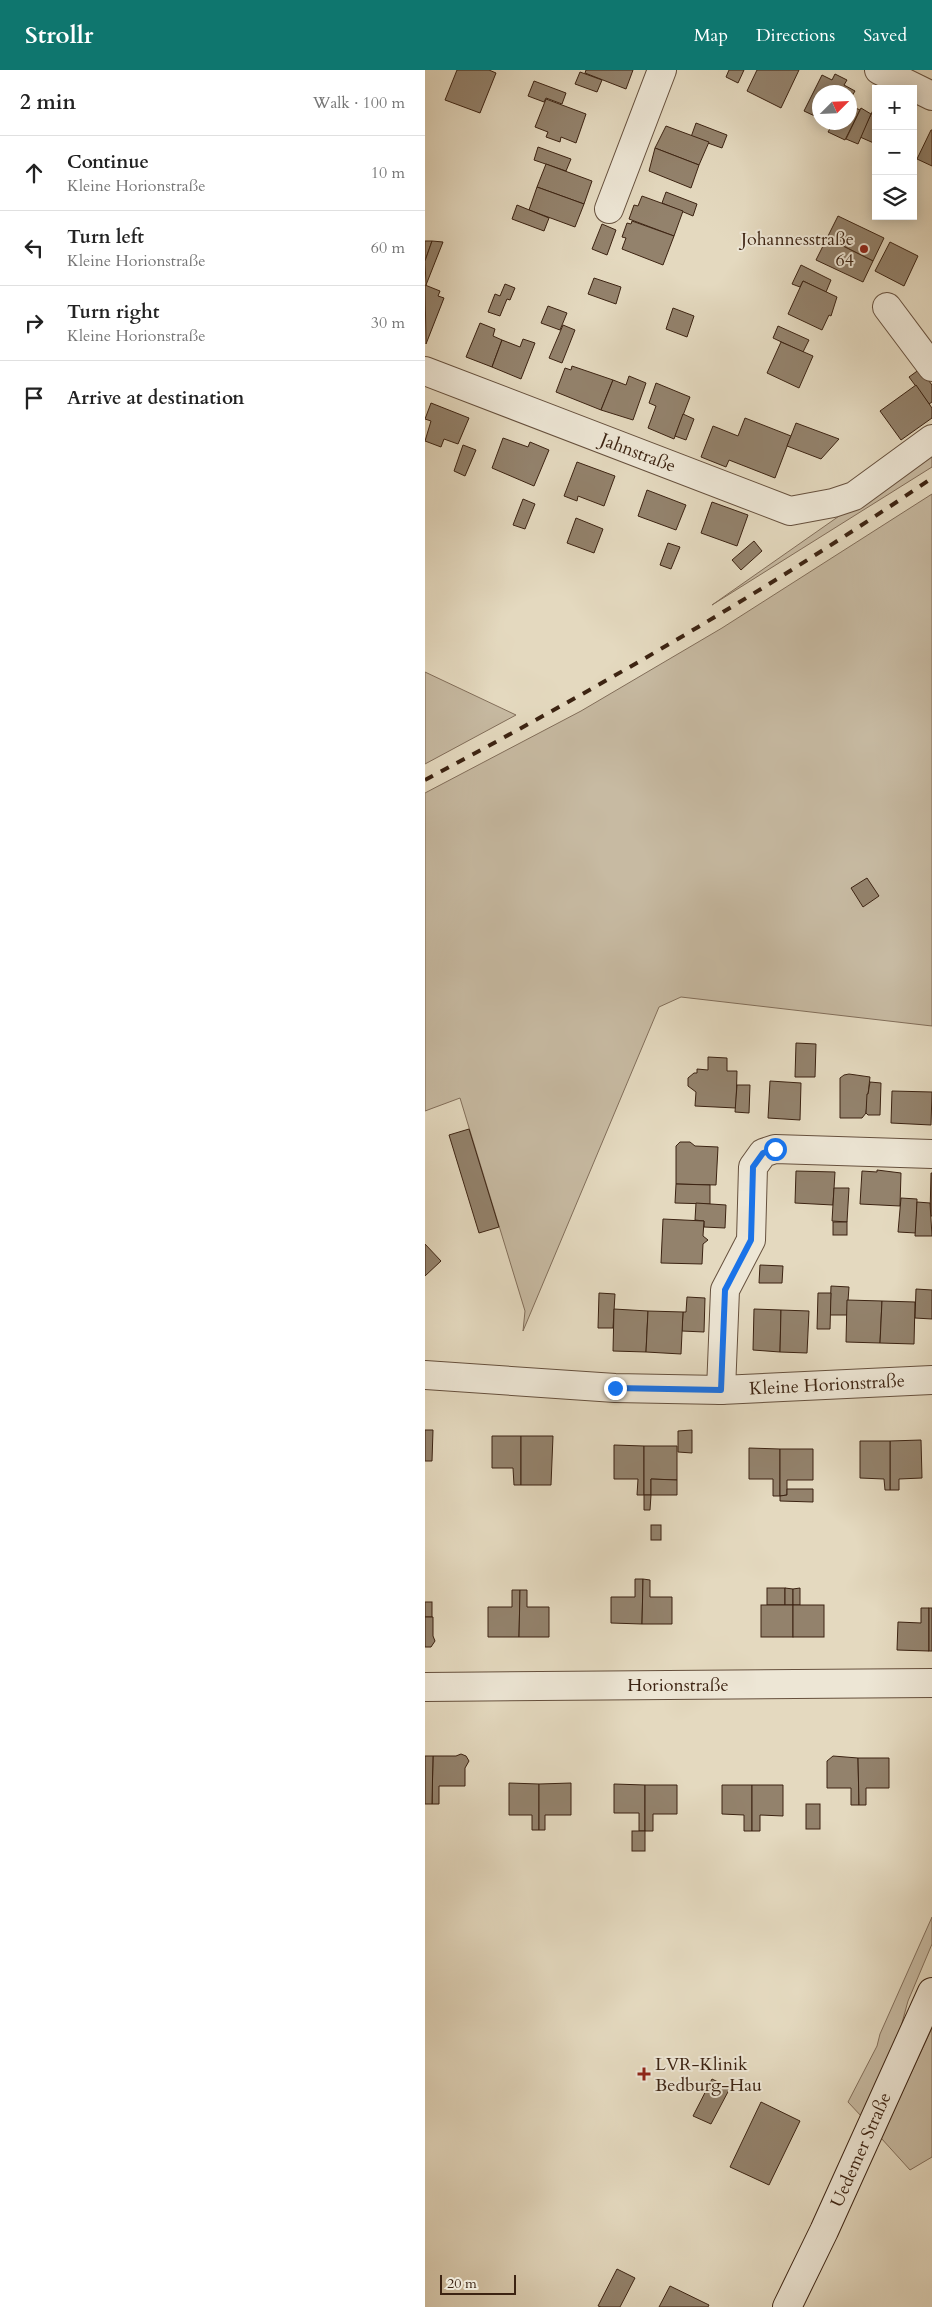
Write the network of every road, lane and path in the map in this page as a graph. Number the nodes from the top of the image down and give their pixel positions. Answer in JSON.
{"nodes":[{"id":1,"x":662,"y":70,"type":"edge"},
{"id":2,"x":879,"y":70,"type":"edge"},
{"id":3,"x":932,"y":96,"type":"edge"},
{"id":4,"x":609,"y":209,"type":"dead end"},
{"id":5,"x":887,"y":307,"type":"dead end"},
{"id":6,"x":932,"y":367,"type":"edge"},
{"id":7,"x":425,"y":371,"type":"edge"},
{"id":8,"x":932,"y":439,"type":"edge"},
{"id":9,"x":932,"y":1154,"type":"edge"},
{"id":10,"x":425,"y":1375,"type":"edge"},
{"id":11,"x":932,"y":1380,"type":"edge"},
{"id":12,"x":721,"y":1390,"type":"junction"},
{"id":13,"x":932,"y":1683,"type":"edge"},
{"id":14,"x":425,"y":1686,"type":"edge"},
{"id":15,"x":932,"y":1992,"type":"edge"},
{"id":16,"x":787,"y":2307,"type":"edge"}],
"edges":[{"from":1,"to":4,"type":"street"},
{"from":2,"to":3,"type":"street"},
{"from":5,"to":6,"type":"street"},
{"from":7,"to":8,"type":"street","name":"Jahnstraße"},
{"from":9,"to":12,"type":"street"},
{"from":10,"to":12,"type":"street","name":"Kleine Horionstraße"},
{"from":11,"to":12,"type":"street","name":"Kleine Horionstraße"},
{"from":13,"to":14,"type":"street","name":"Horionstraße"},
{"from":15,"to":16,"type":"street","name":"Uedemer Straße"}]}
